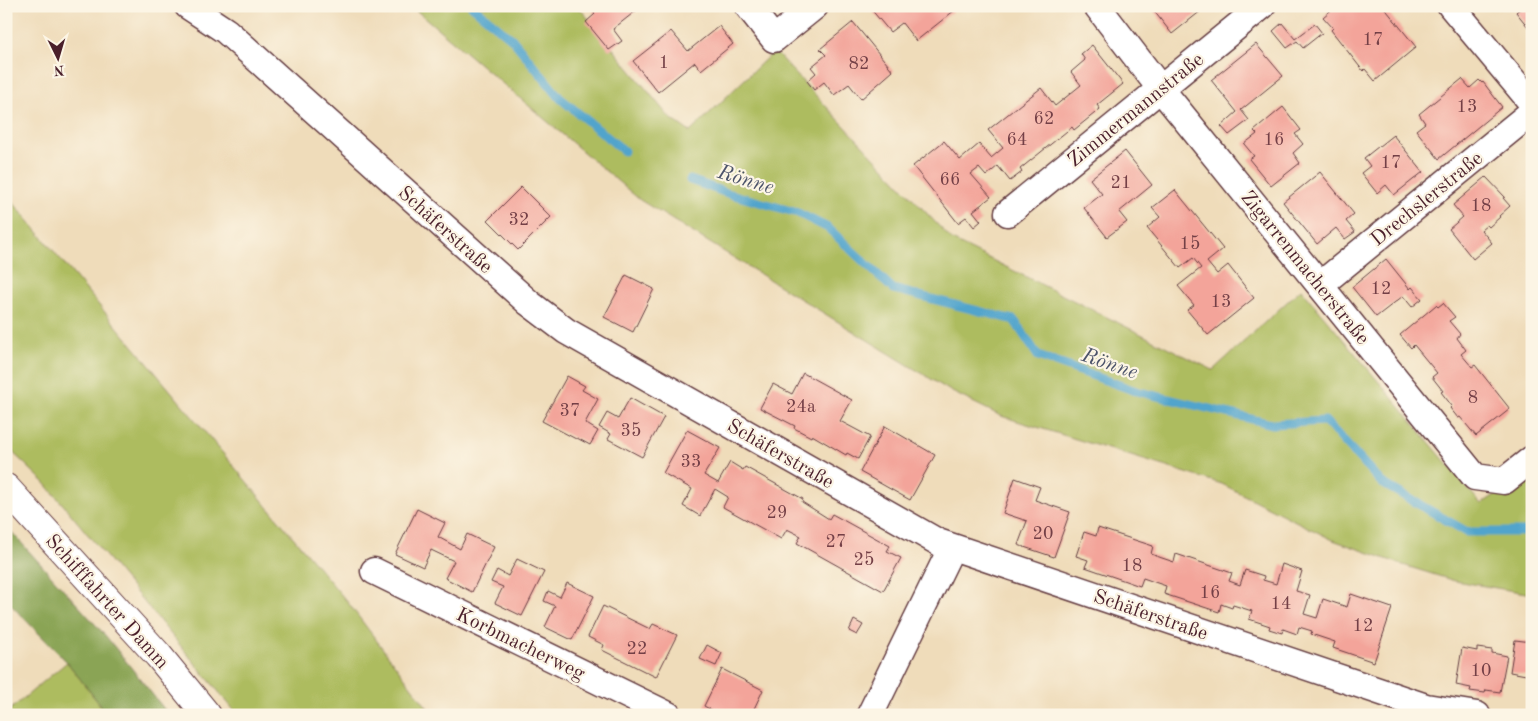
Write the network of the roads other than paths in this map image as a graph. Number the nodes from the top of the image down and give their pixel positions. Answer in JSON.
{"nodes":[{"id":1,"x":188,"y":6,"type":"edge"},
{"id":2,"x":748,"y":6,"type":"edge"},
{"id":3,"x":815,"y":6,"type":"edge"},
{"id":4,"x":1097,"y":6,"type":"edge"},
{"id":5,"x":1262,"y":6,"type":"edge"},
{"id":6,"x":1451,"y":6,"type":"edge"},
{"id":7,"x":1160,"y":88,"type":"junction"},
{"id":8,"x":1532,"y":103,"type":"edge"},
{"id":9,"x":1532,"y":112,"type":"edge"},
{"id":10,"x":1008,"y":213,"type":"dead end"},
{"id":11,"x":1320,"y":285,"type":"junction"},
{"id":12,"x":1532,"y":459,"type":"edge"},
{"id":13,"x":6,"y":488,"type":"edge"},
{"id":14,"x":952,"y":547,"type":"junction"},
{"id":15,"x":374,"y":571,"type":"dead end"},
{"id":16,"x":207,"y":715,"type":"edge"},
{"id":17,"x":668,"y":715,"type":"edge"},
{"id":18,"x":870,"y":715,"type":"edge"},
{"id":19,"x":1477,"y":715,"type":"edge"}],
"edges":[{"from":1,"to":14,"type":"street","name":"Schäferstraße"},
{"from":2,"to":3,"type":"street"},
{"from":4,"to":7,"type":"street","name":"Zigarrenmacherstraße"},
{"from":5,"to":7,"type":"street","name":"Zimmermannstraße"},
{"from":6,"to":8,"type":"street"},
{"from":7,"to":10,"type":"street","name":"Zimmermannstraße"},
{"from":7,"to":11,"type":"street","name":"Zigarrenmacherstraße"},
{"from":9,"to":11,"type":"street","name":"Drechslerstraße"},
{"from":11,"to":12,"type":"street","name":"Zigarrenmacherstraße"},
{"from":13,"to":16,"type":"main road","name":"Schifffahrter Damm"},
{"from":14,"to":18,"type":"street"},
{"from":14,"to":19,"type":"street","name":"Schäferstraße"},
{"from":15,"to":17,"type":"street","name":"Korbmacherweg"}]}
